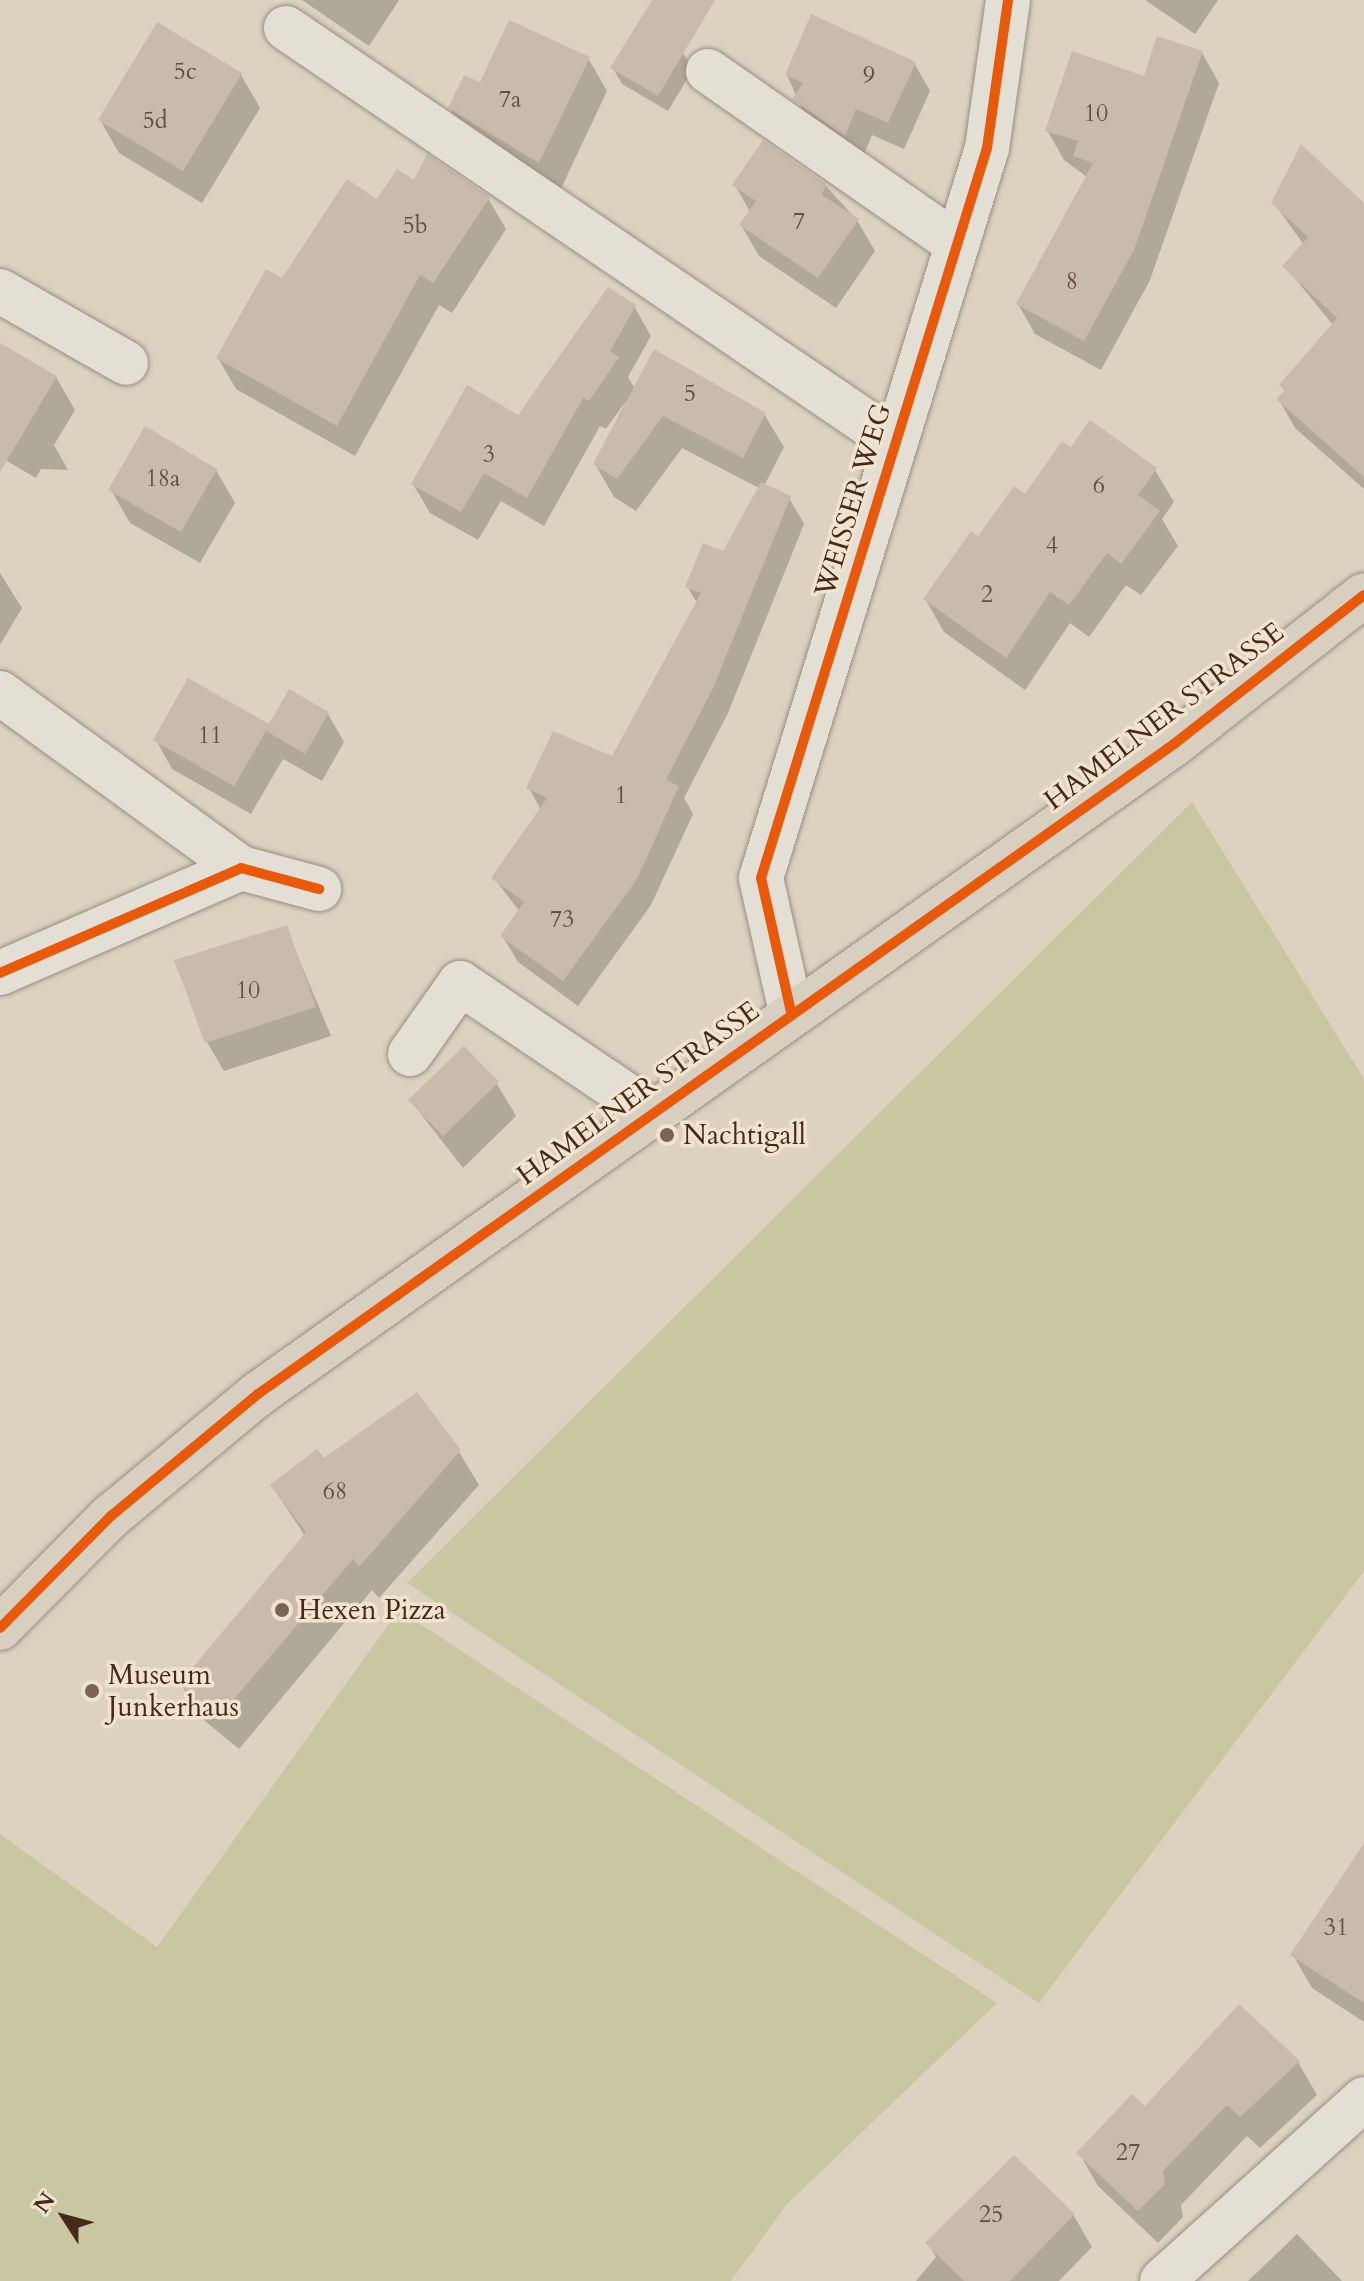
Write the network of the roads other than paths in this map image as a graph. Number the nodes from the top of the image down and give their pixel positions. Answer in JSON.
{"nodes":[{"id":1,"x":1008,"y":0,"type":"edge"},
{"id":2,"x":286,"y":28,"type":"dead end"},
{"id":3,"x":708,"y":71,"type":"dead end"},
{"id":4,"x":957,"y":244,"type":"junction"},
{"id":5,"x":0,"y":291,"type":"edge"},
{"id":6,"x":126,"y":363,"type":"dead end"},
{"id":7,"x":895,"y":442,"type":"junction"},
{"id":8,"x":1364,"y":595,"type":"edge"},
{"id":9,"x":0,"y":693,"type":"edge"},
{"id":10,"x":241,"y":868,"type":"junction"},
{"id":11,"x":319,"y":889,"type":"dead end"},
{"id":12,"x":0,"y":973,"type":"edge"},
{"id":13,"x":791,"y":1012,"type":"junction"},
{"id":14,"x":410,"y":1054,"type":"dead end"},
{"id":15,"x":654,"y":1114,"type":"junction"},
{"id":16,"x":0,"y":1628,"type":"edge"},
{"id":17,"x":1364,"y":2099,"type":"edge"},
{"id":18,"x":1162,"y":2281,"type":"edge"}],
"edges":[{"from":1,"to":4,"type":"street","name":"WEISSER WEG"},
{"from":2,"to":7,"type":"street"},
{"from":3,"to":4,"type":"street"},
{"from":4,"to":7,"type":"street","name":"WEISSER WEG"},
{"from":5,"to":6,"type":"street"},
{"from":7,"to":13,"type":"street","name":"WEISSER WEG"},
{"from":8,"to":13,"type":"main road","name":"HAMELNER STRASSE"},
{"from":9,"to":10,"type":"street"},
{"from":10,"to":11,"type":"street"},
{"from":10,"to":12,"type":"street"},
{"from":13,"to":15,"type":"main road","name":"HAMELNER STRASSE"},
{"from":14,"to":15,"type":"street"},
{"from":15,"to":16,"type":"main road","name":"HAMELNER STRASSE"},
{"from":17,"to":18,"type":"street"}]}
